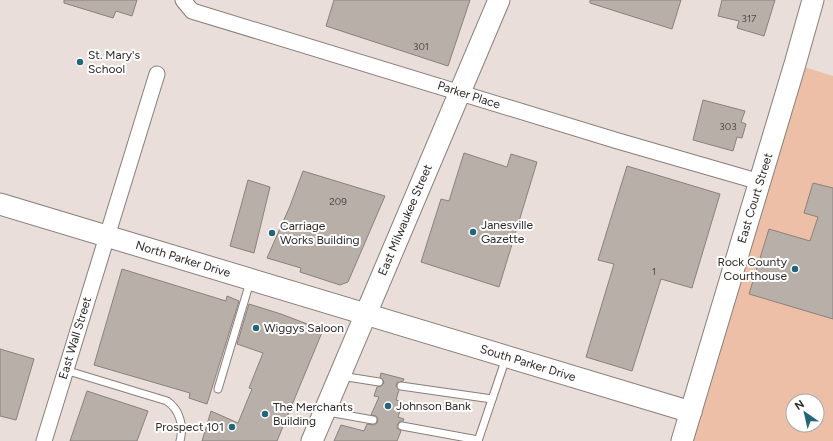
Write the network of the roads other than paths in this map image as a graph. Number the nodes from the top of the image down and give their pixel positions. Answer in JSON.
{"nodes":[{"id":1,"x":183,"y":0,"type":"edge"},
{"id":2,"x":499,"y":0,"type":"edge"},
{"id":3,"x":813,"y":0,"type":"edge"},
{"id":4,"x":156,"y":74,"type":"dead end"},
{"id":5,"x":459,"y":93,"type":"junction"},
{"id":6,"x":760,"y":182,"type":"junction"},
{"id":7,"x":0,"y":204,"type":"edge"},
{"id":8,"x":108,"y":236,"type":"junction"},
{"id":9,"x":251,"y":280,"type":"junction"},
{"id":10,"x":365,"y":314,"type":"junction"},
{"id":11,"x":506,"y":356,"type":"junction"},
{"id":12,"x":65,"y":370,"type":"junction"},
{"id":13,"x":340,"y":375,"type":"junction"},
{"id":14,"x":378,"y":382,"type":"dead end"},
{"id":15,"x":401,"y":386,"type":"dead end"},
{"id":16,"x":218,"y":389,"type":"dead end"},
{"id":17,"x":492,"y":399,"type":"junction"},
{"id":18,"x":325,"y":411,"type":"junction"},
{"id":19,"x":691,"y":412,"type":"junction"},
{"id":20,"x":372,"y":420,"type":"dead end"},
{"id":21,"x":402,"y":426,"type":"dead end"},
{"id":22,"x":44,"y":441,"type":"edge"},
{"id":23,"x":180,"y":441,"type":"edge"},
{"id":24,"x":312,"y":441,"type":"edge"},
{"id":25,"x":478,"y":441,"type":"edge"},
{"id":26,"x":682,"y":441,"type":"edge"}],
"edges":[{"from":1,"to":5,"type":"street","name":"Parker Place"},
{"from":2,"to":5,"type":"main road","name":"East Milwaukee Street"},
{"from":3,"to":6,"type":"main road","name":"East Court Street"},
{"from":4,"to":8,"type":"street","name":"East Wall Street"},
{"from":5,"to":6,"type":"street","name":"Parker Place"},
{"from":5,"to":10,"type":"main road","name":"East Milwaukee Street"},
{"from":6,"to":19,"type":"main road","name":"East Court Street"},
{"from":7,"to":8,"type":"main road","name":"North Parker Drive"},
{"from":8,"to":9,"type":"main road","name":"North Parker Drive"},
{"from":8,"to":12,"type":"street","name":"East Wall Street"},
{"from":9,"to":10,"type":"main road","name":"North Parker Drive"},
{"from":9,"to":16,"type":"lane"},
{"from":10,"to":11,"type":"main road","name":"South Parker Drive"},
{"from":10,"to":13,"type":"main road","name":"East Milwaukee Street"},
{"from":11,"to":17,"type":"lane"},
{"from":11,"to":19,"type":"main road","name":"South Parker Drive"},
{"from":12,"to":22,"type":"street","name":"East Wall Street"},
{"from":12,"to":23,"type":"lane"},
{"from":13,"to":14,"type":"lane"},
{"from":13,"to":18,"type":"main road","name":"East Milwaukee Street"},
{"from":15,"to":17,"type":"lane"},
{"from":17,"to":25,"type":"lane"},
{"from":18,"to":20,"type":"lane"},
{"from":18,"to":24,"type":"main road","name":"East Milwaukee Street"},
{"from":19,"to":26,"type":"main road","name":"East Court Street"},
{"from":21,"to":25,"type":"lane"}]}
